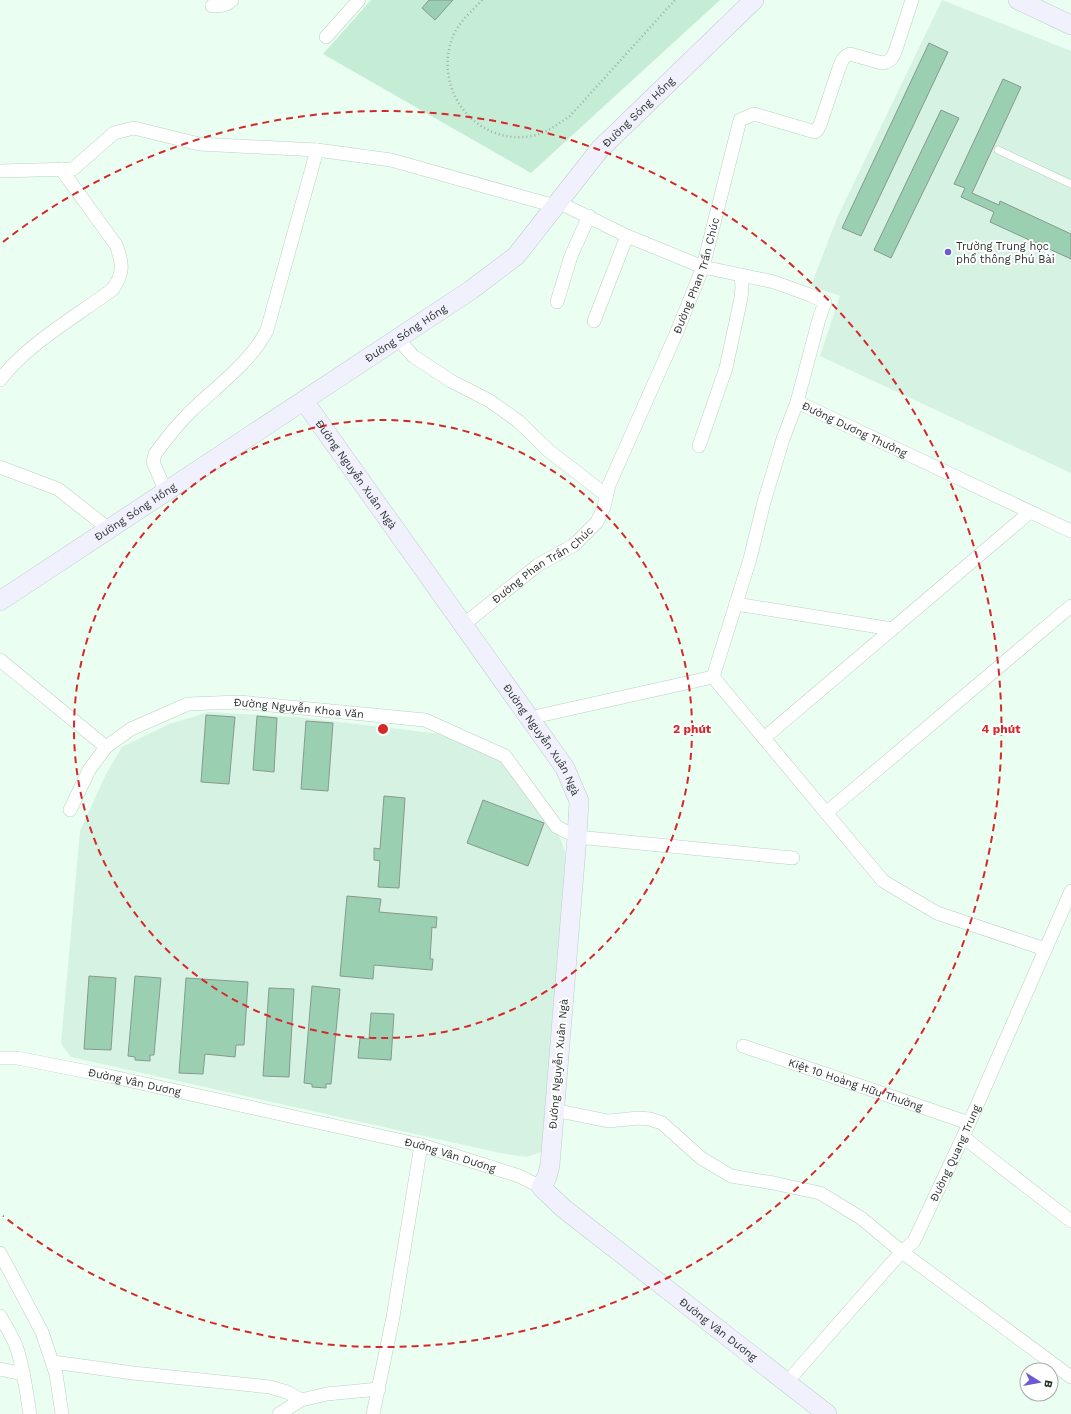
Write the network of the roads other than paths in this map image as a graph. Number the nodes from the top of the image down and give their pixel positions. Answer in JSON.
{"nodes":[{"id":1,"x":232,"y":0,"type":"edge"},
{"id":2,"x":359,"y":0,"type":"edge"},
{"id":3,"x":754,"y":0,"type":"edge"},
{"id":4,"x":912,"y":0,"type":"edge"},
{"id":5,"x":1018,"y":0,"type":"edge"},
{"id":6,"x":212,"y":6,"type":"dead end"},
{"id":7,"x":1071,"y":25,"type":"edge"},
{"id":8,"x":326,"y":37,"type":"dead end"},
{"id":9,"x":317,"y":150,"type":"junction"},
{"id":10,"x":998,"y":150,"type":"dead end"},
{"id":11,"x":61,"y":169,"type":"junction"},
{"id":12,"x":0,"y":170,"type":"edge"},
{"id":13,"x":1071,"y":184,"type":"edge"},
{"id":14,"x":556,"y":204,"type":"junction"},
{"id":15,"x":589,"y":216,"type":"junction"},
{"id":16,"x":627,"y":236,"type":"junction"},
{"id":17,"x":703,"y":267,"type":"junction"},
{"id":18,"x":741,"y":275,"type":"junction"},
{"id":19,"x":557,"y":302,"type":"dead end"},
{"id":20,"x":594,"y":320,"type":"dead end"},
{"id":21,"x":398,"y":339,"type":"junction"},
{"id":22,"x":0,"y":380,"type":"edge"},
{"id":23,"x":304,"y":401,"type":"junction"},
{"id":24,"x":797,"y":402,"type":"junction"},
{"id":25,"x":699,"y":446,"type":"dead end"},
{"id":26,"x":0,"y":467,"type":"edge"},
{"id":27,"x":166,"y":492,"type":"junction"},
{"id":28,"x":606,"y":495,"type":"junction"},
{"id":29,"x":1030,"y":512,"type":"junction"},
{"id":30,"x":109,"y":530,"type":"junction"},
{"id":31,"x":1071,"y":532,"type":"edge"},
{"id":32,"x":0,"y":601,"type":"edge"},
{"id":33,"x":736,"y":604,"type":"junction"},
{"id":34,"x":1071,"y":606,"type":"edge"},
{"id":35,"x":463,"y":625,"type":"junction"},
{"id":36,"x":892,"y":629,"type":"junction"},
{"id":37,"x":0,"y":660,"type":"edge"},
{"id":38,"x":713,"y":677,"type":"junction"},
{"id":39,"x":529,"y":718,"type":"junction"},
{"id":40,"x":764,"y":738,"type":"junction"},
{"id":41,"x":106,"y":747,"type":"junction"},
{"id":42,"x":70,"y":810,"type":"dead end"},
{"id":43,"x":826,"y":813,"type":"junction"},
{"id":44,"x":577,"y":837,"type":"junction"},
{"id":45,"x":793,"y":858,"type":"dead end"},
{"id":46,"x":1071,"y":891,"type":"edge"},
{"id":47,"x":1045,"y":949,"type":"junction"},
{"id":48,"x":743,"y":1046,"type":"dead end"},
{"id":49,"x":0,"y":1058,"type":"edge"},
{"id":50,"x":554,"y":1110,"type":"junction"},
{"id":51,"x":968,"y":1123,"type":"junction"},
{"id":52,"x":963,"y":1136,"type":"junction"},
{"id":53,"x":421,"y":1145,"type":"junction"},
{"id":54,"x":541,"y":1187,"type":"junction"},
{"id":55,"x":1071,"y":1221,"type":"edge"},
{"id":56,"x":902,"y":1252,"type":"junction"},
{"id":57,"x":0,"y":1253,"type":"edge"},
{"id":58,"x":0,"y":1316,"type":"edge"},
{"id":59,"x":53,"y":1362,"type":"junction"},
{"id":60,"x":0,"y":1368,"type":"edge"},
{"id":61,"x":23,"y":1374,"type":"junction"},
{"id":62,"x":1071,"y":1378,"type":"edge"},
{"id":63,"x":787,"y":1382,"type":"junction"},
{"id":64,"x":379,"y":1389,"type":"junction"},
{"id":65,"x":301,"y":1400,"type":"junction"},
{"id":66,"x":30,"y":1414,"type":"edge"},
{"id":67,"x":62,"y":1414,"type":"edge"},
{"id":68,"x":279,"y":1414,"type":"edge"},
{"id":69,"x":373,"y":1414,"type":"edge"},
{"id":70,"x":827,"y":1414,"type":"edge"}],
"edges":[{"from":1,"to":6,"type":"street"},
{"from":2,"to":8,"type":"street"},
{"from":3,"to":14,"type":"street","name":"Đường Sóng Hồng"},
{"from":4,"to":17,"type":"street","name":"Đường Phan Trần Chúc"},
{"from":5,"to":7,"type":"street"},
{"from":9,"to":11,"type":"street","name":"Đường Dương Thưởng"},
{"from":9,"to":14,"type":"street","name":"Đường Dương Thưởng"},
{"from":9,"to":27,"type":"street"},
{"from":10,"to":13,"type":"lane"},
{"from":11,"to":12,"type":"street","name":"Đường Dương Thưởng"},
{"from":11,"to":22,"type":"street"},
{"from":14,"to":15,"type":"street","name":"Đường Dương Thưởng"},
{"from":14,"to":21,"type":"street","name":"Đường Sóng Hồng"},
{"from":15,"to":16,"type":"street","name":"Đường Dương Thưởng"},
{"from":15,"to":19,"type":"street"},
{"from":16,"to":17,"type":"street","name":"Đường Dương Thưởng"},
{"from":16,"to":20,"type":"street"},
{"from":17,"to":18,"type":"street","name":"Đường Dương Thưởng"},
{"from":17,"to":28,"type":"street","name":"Đường Phan Trần Chúc"},
{"from":18,"to":24,"type":"street","name":"Đường Dương Thưởng"},
{"from":18,"to":25,"type":"street"},
{"from":21,"to":23,"type":"street","name":"Đường Sóng Hồng"},
{"from":21,"to":28,"type":"street"},
{"from":23,"to":27,"type":"street","name":"Đường Sóng Hồng"},
{"from":23,"to":35,"type":"street","name":"Đường Nguyễn Xuân Ngà"},
{"from":24,"to":29,"type":"street","name":"Đường Dương Thưởng"},
{"from":24,"to":33,"type":"street"},
{"from":26,"to":30,"type":"street"},
{"from":27,"to":30,"type":"street","name":"Đường Sóng Hồng"},
{"from":28,"to":35,"type":"street","name":"Đường Phan Trần Chúc"},
{"from":29,"to":31,"type":"street","name":"Đường Dương Thưởng"},
{"from":29,"to":36,"type":"street"},
{"from":30,"to":32,"type":"street","name":"Đường Sóng Hồng"},
{"from":33,"to":36,"type":"street"},
{"from":33,"to":38,"type":"street"},
{"from":34,"to":43,"type":"street"},
{"from":35,"to":39,"type":"street","name":"Đường Nguyễn Xuân Ngà"},
{"from":36,"to":40,"type":"street"},
{"from":37,"to":41,"type":"street"},
{"from":38,"to":39,"type":"street"},
{"from":38,"to":40,"type":"street"},
{"from":39,"to":44,"type":"street","name":"Đường Nguyễn Xuân Ngà"},
{"from":40,"to":43,"type":"street"},
{"from":41,"to":42,"type":"street","name":"Đường Nguyễn Khoa Văn"},
{"from":41,"to":44,"type":"street","name":"Đường Nguyễn Khoa Văn"},
{"from":43,"to":47,"type":"street"},
{"from":44,"to":45,"type":"street"},
{"from":44,"to":50,"type":"street","name":"Đường Nguyễn Xuân Ngà"},
{"from":46,"to":47,"type":"street","name":"Đường Quang Trung"},
{"from":47,"to":51,"type":"street","name":"Đường Quang Trung"},
{"from":48,"to":51,"type":"street","name":"Kiệt 10 Hoàng Hữu Thường"},
{"from":49,"to":53,"type":"street","name":"Đường Vân Dương"},
{"from":50,"to":54,"type":"street","name":"Đường Nguyễn Xuân Ngà"},
{"from":50,"to":56,"type":"street"},
{"from":51,"to":52,"type":"street","name":"Đường Quang Trung"},
{"from":52,"to":55,"type":"street"},
{"from":52,"to":56,"type":"street","name":"Đường Quang Trung"},
{"from":53,"to":54,"type":"street","name":"Đường Vân Dương"},
{"from":53,"to":64,"type":"street"},
{"from":54,"to":63,"type":"street","name":"Đường Vân Dương"},
{"from":56,"to":62,"type":"street"},
{"from":56,"to":63,"type":"street","name":"Đường Quang Trung"},
{"from":57,"to":59,"type":"street"},
{"from":58,"to":61,"type":"street"},
{"from":59,"to":65,"type":"street"},
{"from":59,"to":67,"type":"street"},
{"from":60,"to":61,"type":"street"},
{"from":61,"to":66,"type":"street"},
{"from":63,"to":70,"type":"street","name":"Đường Vân Dương"},
{"from":64,"to":65,"type":"street"},
{"from":64,"to":69,"type":"street"},
{"from":65,"to":68,"type":"street"}]}
